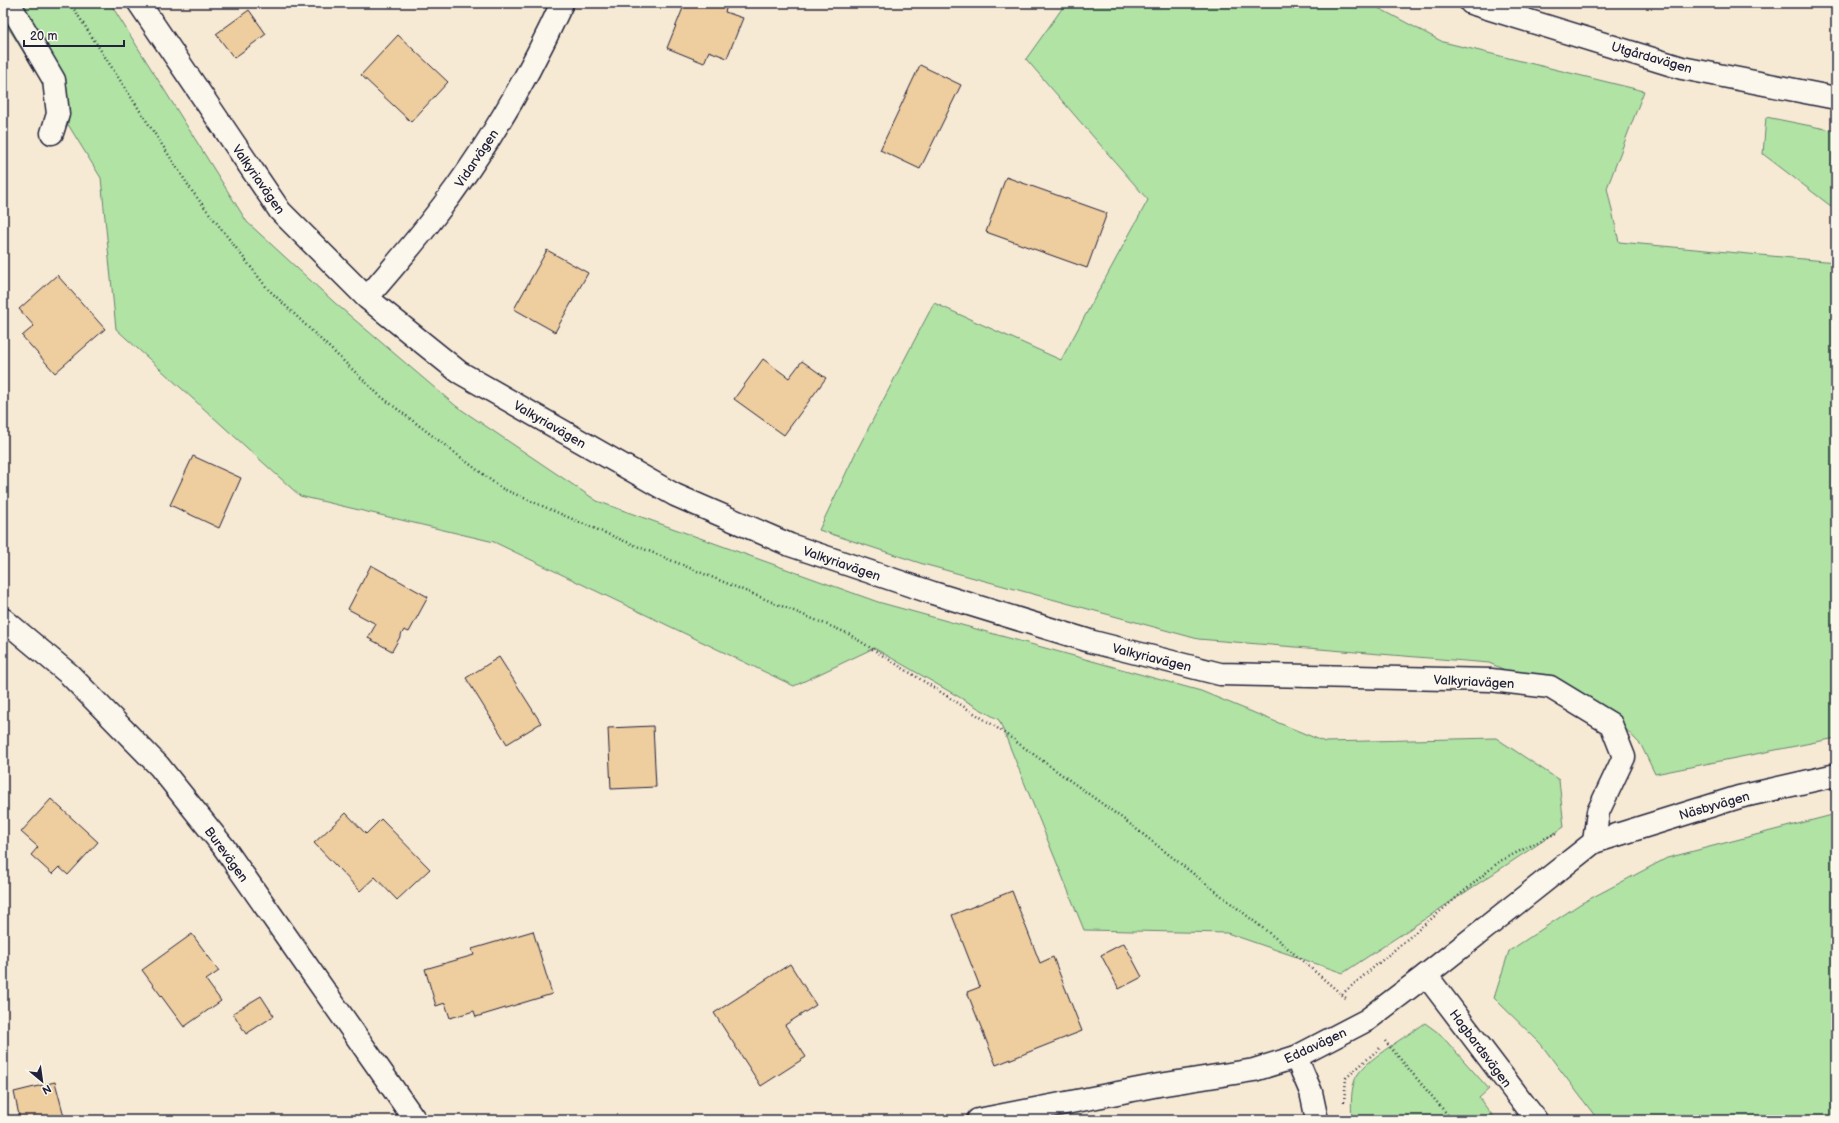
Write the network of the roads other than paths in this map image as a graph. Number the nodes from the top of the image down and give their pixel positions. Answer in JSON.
{"nodes":[{"id":1,"x":9,"y":3,"type":"edge"},
{"id":2,"x":139,"y":3,"type":"edge"},
{"id":3,"x":562,"y":3,"type":"edge"},
{"id":4,"x":1471,"y":3,"type":"edge"},
{"id":5,"x":1836,"y":98,"type":"edge"},
{"id":6,"x":52,"y":134,"type":"dead end"},
{"id":7,"x":367,"y":298,"type":"junction"},
{"id":8,"x":3,"y":619,"type":"edge"},
{"id":9,"x":1836,"y":774,"type":"edge"},
{"id":10,"x":1594,"y":842,"type":"junction"},
{"id":11,"x":1426,"y":975,"type":"junction"},
{"id":12,"x":1296,"y":1057,"type":"junction"},
{"id":13,"x":415,"y":1120,"type":"edge"},
{"id":14,"x":978,"y":1120,"type":"edge"},
{"id":15,"x":1317,"y":1120,"type":"edge"},
{"id":16,"x":1536,"y":1120,"type":"edge"}],
"edges":[{"from":1,"to":6,"type":"street"},
{"from":2,"to":7,"type":"street","name":"Valkyriavägen"},
{"from":3,"to":7,"type":"street","name":"Vidarvägen"},
{"from":4,"to":5,"type":"street","name":"Utgårdavägen"},
{"from":7,"to":10,"type":"street","name":"Valkyriavägen"},
{"from":8,"to":13,"type":"street","name":"Burevägen"},
{"from":9,"to":10,"type":"street","name":"Näsbyvägen"},
{"from":10,"to":11,"type":"street","name":"Eddavägen"},
{"from":11,"to":12,"type":"street","name":"Eddavägen"},
{"from":11,"to":16,"type":"street","name":"Hagbardsvägen"},
{"from":12,"to":14,"type":"street","name":"Eddavägen"},
{"from":12,"to":15,"type":"street"}]}
